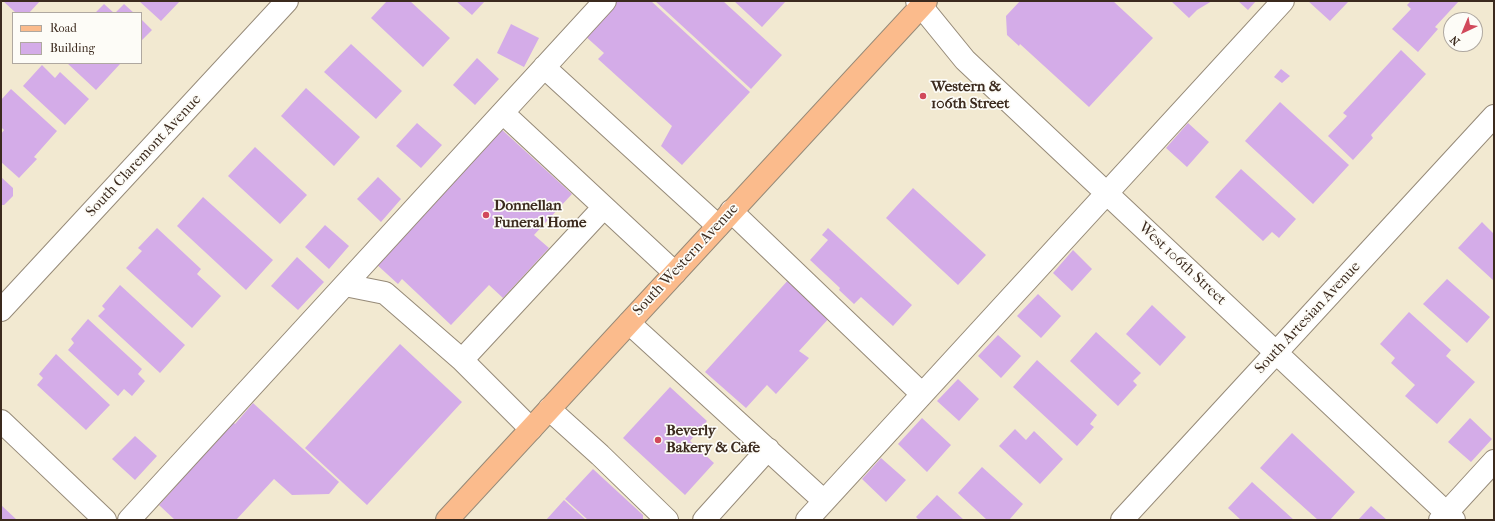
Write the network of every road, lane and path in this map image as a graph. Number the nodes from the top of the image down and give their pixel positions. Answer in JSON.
{"nodes":[{"id":1,"x":287,"y":1,"type":"edge"},
{"id":2,"x":604,"y":1,"type":"edge"},
{"id":3,"x":1283,"y":1,"type":"edge"},
{"id":4,"x":921,"y":3,"type":"edge"},
{"id":5,"x":544,"y":67,"type":"junction"},
{"id":6,"x":502,"y":113,"type":"junction"},
{"id":7,"x":1494,"y":116,"type":"edge"},
{"id":8,"x":1106,"y":193,"type":"junction"},
{"id":9,"x":604,"y":207,"type":"junction"},
{"id":10,"x":725,"y":219,"type":"junction"},
{"id":11,"x":675,"y":273,"type":"junction"},
{"id":12,"x":345,"y":285,"type":"junction"},
{"id":13,"x":1,"y":310,"type":"edge"},
{"id":14,"x":629,"y":323,"type":"junction"},
{"id":15,"x":1276,"y":352,"type":"junction"},
{"id":16,"x":462,"y":360,"type":"junction"},
{"id":17,"x":922,"y":394,"type":"junction"},
{"id":18,"x":549,"y":409,"type":"junction"},
{"id":19,"x":1,"y":421,"type":"edge"},
{"id":20,"x":531,"y":428,"type":"junction"},
{"id":21,"x":768,"y":449,"type":"junction"},
{"id":22,"x":1494,"y":461,"type":"edge"},
{"id":23,"x":824,"y":501,"type":"junction"},
{"id":24,"x":1447,"y":518,"type":"edge"},
{"id":25,"x":106,"y":520,"type":"edge"},
{"id":26,"x":129,"y":520,"type":"edge"},
{"id":27,"x":447,"y":520,"type":"edge"},
{"id":28,"x":667,"y":520,"type":"edge"},
{"id":29,"x":704,"y":520,"type":"edge"},
{"id":30,"x":806,"y":520,"type":"edge"},
{"id":31,"x":1122,"y":520,"type":"edge"}],
"edges":[{"from":1,"to":13,"type":"street","name":"South Claremont Avenue"},
{"from":2,"to":5,"type":"street"},
{"from":3,"to":8,"type":"street"},
{"from":4,"to":8,"type":"street","name":"West 106th Street"},
{"from":4,"to":10,"type":"main road","name":"South Western Avenue"},
{"from":5,"to":6,"type":"street"},
{"from":5,"to":10,"type":"street"},
{"from":6,"to":9,"type":"street"},
{"from":6,"to":12,"type":"street"},
{"from":7,"to":15,"type":"street","name":"South Artesian Avenue"},
{"from":8,"to":15,"type":"street","name":"West 106th Street"},
{"from":8,"to":17,"type":"street"},
{"from":9,"to":11,"type":"street"},
{"from":9,"to":16,"type":"street"},
{"from":10,"to":11,"type":"main road","name":"South Western Avenue"},
{"from":10,"to":17,"type":"street"},
{"from":11,"to":14,"type":"main road","name":"South Western Avenue"},
{"from":12,"to":16,"type":"street"},
{"from":12,"to":26,"type":"street"},
{"from":14,"to":18,"type":"main road","name":"South Western Avenue"},
{"from":14,"to":21,"type":"street"},
{"from":15,"to":24,"type":"street","name":"West 106th Street"},
{"from":15,"to":31,"type":"street","name":"South Artesian Avenue"},
{"from":16,"to":20,"type":"street"},
{"from":17,"to":23,"type":"street"},
{"from":18,"to":20,"type":"main road","name":"South Western Avenue"},
{"from":18,"to":28,"type":"street"},
{"from":19,"to":25,"type":"street"},
{"from":20,"to":27,"type":"main road","name":"South Western Avenue"},
{"from":21,"to":23,"type":"street"},
{"from":21,"to":29,"type":"street"},
{"from":22,"to":24,"type":"street"},
{"from":23,"to":30,"type":"street"}]}
